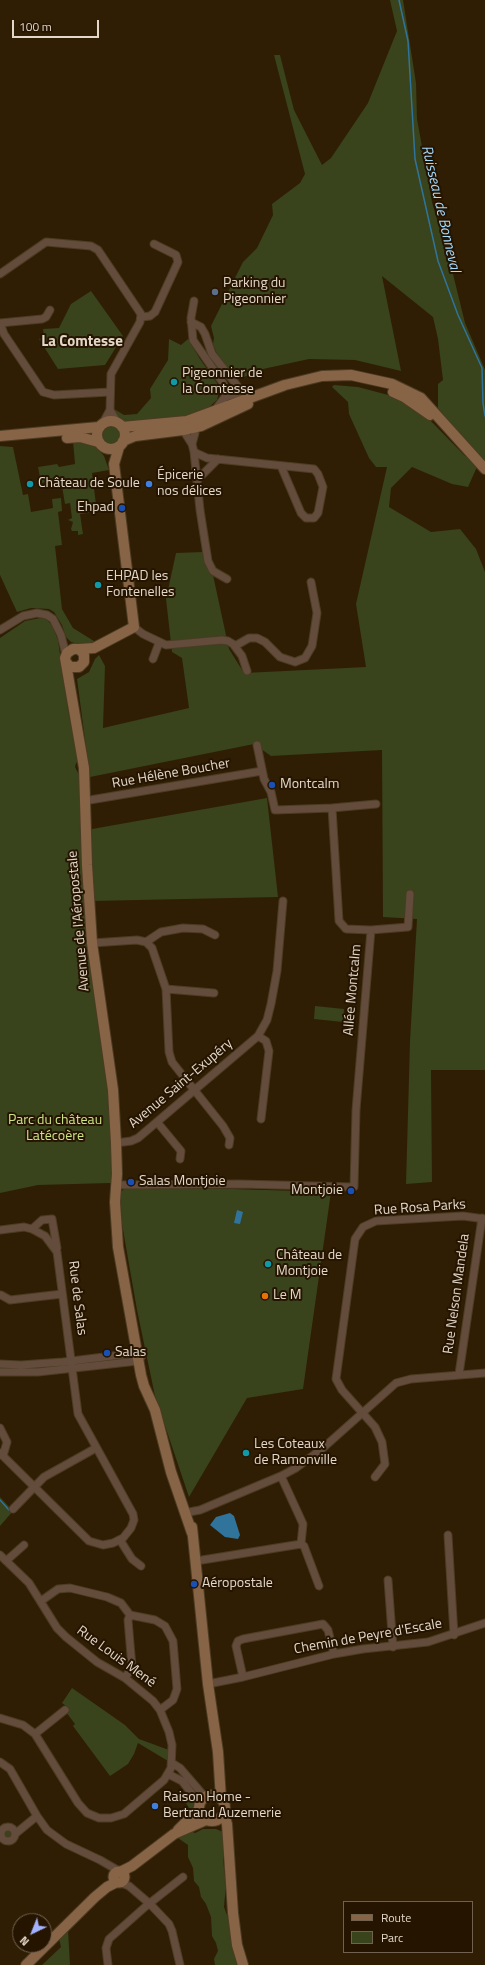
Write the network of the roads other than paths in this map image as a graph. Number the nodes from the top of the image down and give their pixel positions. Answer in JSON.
{"nodes":[{"id":1,"x":154,"y":244,"type":"dead end"},
{"id":2,"x":0,"y":274,"type":"edge"},
{"id":3,"x":194,"y":301,"type":"dead end"},
{"id":4,"x":50,"y":310,"type":"dead end"},
{"id":5,"x":142,"y":317,"type":"junction"},
{"id":6,"x":191,"y":322,"type":"junction"},
{"id":7,"x":0,"y":323,"type":"edge"},
{"id":8,"x":237,"y":387,"type":"junction"},
{"id":9,"x":110,"y":392,"type":"junction"},
{"id":10,"x":225,"y":397,"type":"junction"},
{"id":11,"x":246,"y":402,"type":"junction"},
{"id":12,"x":110,"y":410,"type":"junction"},
{"id":13,"x":215,"y":410,"type":"junction"},
{"id":14,"x":101,"y":425,"type":"junction"},
{"id":15,"x":119,"y":425,"type":"junction"},
{"id":16,"x":188,"y":426,"type":"junction"},
{"id":17,"x":0,"y":436,"type":"edge"},
{"id":18,"x":0,"y":440,"type":"edge"},
{"id":19,"x":121,"y":444,"type":"junction"},
{"id":20,"x":102,"y":445,"type":"junction"},
{"id":21,"x":194,"y":452,"type":"junction"},
{"id":22,"x":218,"y":460,"type":"junction"},
{"id":23,"x":114,"y":464,"type":"junction"},
{"id":24,"x":282,"y":466,"type":"junction"},
{"id":25,"x":485,"y":469,"type":"edge"},
{"id":26,"x":197,"y":480,"type":"junction"},
{"id":27,"x":227,"y":579,"type":"dead end"},
{"id":28,"x":311,"y":582,"type":"dead end"},
{"id":29,"x":134,"y":627,"type":"junction"},
{"id":30,"x":0,"y":630,"type":"edge"},
{"id":31,"x":159,"y":643,"type":"junction"},
{"id":32,"x":235,"y":646,"type":"junction"},
{"id":33,"x":94,"y":648,"type":"junction"},
{"id":34,"x":79,"y":649,"type":"junction"},
{"id":35,"x":66,"y":658,"type":"junction"},
{"id":36,"x":153,"y":659,"type":"dead end"},
{"id":37,"x":82,"y":663,"type":"junction"},
{"id":38,"x":247,"y":671,"type":"dead end"},
{"id":39,"x":69,"y":679,"type":"junction"},
{"id":40,"x":257,"y":745,"type":"dead end"},
{"id":41,"x":262,"y":771,"type":"junction"},
{"id":42,"x":84,"y":801,"type":"junction"},
{"id":43,"x":376,"y":804,"type":"dead end"},
{"id":44,"x":332,"y":808,"type":"junction"},
{"id":45,"x":410,"y":894,"type":"dead end"},
{"id":46,"x":283,"y":901,"type":"dead end"},
{"id":47,"x":371,"y":930,"type":"junction"},
{"id":48,"x":215,"y":935,"type":"dead end"},
{"id":49,"x":146,"y":942,"type":"junction"},
{"id":50,"x":92,"y":943,"type":"junction"},
{"id":51,"x":166,"y":989,"type":"junction"},
{"id":52,"x":214,"y":993,"type":"dead end"},
{"id":53,"x":258,"y":1036,"type":"junction"},
{"id":54,"x":195,"y":1091,"type":"junction"},
{"id":55,"x":261,"y":1119,"type":"dead end"},
{"id":56,"x":157,"y":1122,"type":"junction"},
{"id":57,"x":116,"y":1143,"type":"junction"},
{"id":58,"x":229,"y":1145,"type":"dead end"},
{"id":59,"x":180,"y":1159,"type":"dead end"},
{"id":60,"x":116,"y":1186,"type":"junction"},
{"id":61,"x":483,"y":1219,"type":"edge"},
{"id":62,"x":32,"y":1229,"type":"junction"},
{"id":63,"x":0,"y":1230,"type":"edge"},
{"id":64,"x":58,"y":1252,"type":"junction"},
{"id":65,"x":62,"y":1294,"type":"junction"},
{"id":66,"x":1,"y":1295,"type":"edge"},
{"id":67,"x":139,"y":1357,"type":"junction"},
{"id":68,"x":0,"y":1364,"type":"edge"},
{"id":69,"x":72,"y":1364,"type":"junction"},
{"id":70,"x":0,"y":1372,"type":"edge"},
{"id":71,"x":485,"y":1373,"type":"edge"},
{"id":72,"x":459,"y":1374,"type":"junction"},
{"id":73,"x":362,"y":1412,"type":"junction"},
{"id":74,"x":0,"y":1428,"type":"edge"},
{"id":75,"x":96,"y":1448,"type":"junction"},
{"id":76,"x":1,"y":1455,"type":"edge"},
{"id":77,"x":281,"y":1476,"type":"junction"},
{"id":78,"x":375,"y":1477,"type":"dead end"},
{"id":79,"x":33,"y":1487,"type":"junction"},
{"id":80,"x":14,"y":1509,"type":"dead end"},
{"id":81,"x":187,"y":1512,"type":"junction"},
{"id":82,"x":448,"y":1535,"type":"dead end"},
{"id":83,"x":120,"y":1540,"type":"junction"},
{"id":84,"x":301,"y":1544,"type":"junction"},
{"id":85,"x":24,"y":1545,"type":"dead end"},
{"id":86,"x":0,"y":1555,"type":"edge"},
{"id":87,"x":6,"y":1561,"type":"junction"},
{"id":88,"x":196,"y":1561,"type":"junction"},
{"id":89,"x":141,"y":1566,"type":"dead end"},
{"id":90,"x":388,"y":1580,"type":"dead end"},
{"id":91,"x":319,"y":1586,"type":"dead end"},
{"id":92,"x":41,"y":1601,"type":"junction"},
{"id":93,"x":130,"y":1615,"type":"junction"},
{"id":94,"x":485,"y":1624,"type":"edge"},
{"id":95,"x":454,"y":1634,"type":"junction"},
{"id":96,"x":393,"y":1647,"type":"junction"},
{"id":97,"x":334,"y":1654,"type":"junction"},
{"id":98,"x":242,"y":1677,"type":"junction"},
{"id":99,"x":125,"y":1678,"type":"junction"},
{"id":100,"x":208,"y":1684,"type":"junction"},
{"id":101,"x":65,"y":1710,"type":"dead end"},
{"id":102,"x":160,"y":1710,"type":"junction"},
{"id":103,"x":0,"y":1718,"type":"edge"},
{"id":104,"x":35,"y":1734,"type":"junction"},
{"id":105,"x":215,"y":1734,"type":"junction"},
{"id":106,"x":0,"y":1762,"type":"edge"},
{"id":107,"x":172,"y":1762,"type":"junction"},
{"id":108,"x":168,"y":1774,"type":"junction"},
{"id":109,"x":221,"y":1799,"type":"junction"},
{"id":110,"x":204,"y":1801,"type":"junction"},
{"id":111,"x":224,"y":1813,"type":"junction"},
{"id":112,"x":37,"y":1816,"type":"junction"},
{"id":113,"x":211,"y":1821,"type":"junction"},
{"id":114,"x":2,"y":1826,"type":"edge"},
{"id":115,"x":228,"y":1832,"type":"junction"},
{"id":116,"x":15,"y":1834,"type":"junction"},
{"id":117,"x":174,"y":1834,"type":"junction"},
{"id":118,"x":183,"y":1877,"type":"dead end"},
{"id":119,"x":120,"y":1878,"type":"junction"},
{"id":120,"x":150,"y":1904,"type":"junction"},
{"id":121,"x":26,"y":1965,"type":"edge"},
{"id":122,"x":108,"y":1965,"type":"edge"},
{"id":123,"x":180,"y":1965,"type":"edge"},
{"id":124,"x":244,"y":1965,"type":"edge"}],
"edges":[{"from":1,"to":5,"type":"street"},
{"from":2,"to":5,"type":"street"},
{"from":3,"to":6,"type":"street"},
{"from":4,"to":7,"type":"street"},
{"from":5,"to":9,"type":"street"},
{"from":6,"to":8,"type":"street"},
{"from":6,"to":10,"type":"street"},
{"from":7,"to":9,"type":"street"},
{"from":8,"to":10,"type":"street"},
{"from":8,"to":11,"type":"street"},
{"from":9,"to":12,"type":"street"},
{"from":10,"to":13,"type":"street"},
{"from":11,"to":13,"type":"street"},
{"from":11,"to":16,"type":"street"},
{"from":11,"to":25,"type":"street"},
{"from":12,"to":14,"type":"street"},
{"from":12,"to":15,"type":"street"},
{"from":13,"to":16,"type":"street"},
{"from":14,"to":15,"type":"street"},
{"from":14,"to":17,"type":"street"},
{"from":14,"to":20,"type":"street"},
{"from":15,"to":16,"type":"street"},
{"from":15,"to":19,"type":"street"},
{"from":16,"to":19,"type":"street"},
{"from":16,"to":21,"type":"street"},
{"from":18,"to":20,"type":"street"},
{"from":19,"to":20,"type":"street"},
{"from":19,"to":23,"type":"street"},
{"from":20,"to":23,"type":"street"},
{"from":21,"to":22,"type":"street"},
{"from":21,"to":26,"type":"street"},
{"from":22,"to":24,"type":"street"},
{"from":22,"to":26,"type":"street"},
{"from":23,"to":29,"type":"street"},
{"from":24,"to":24,"type":"street"},
{"from":26,"to":27,"type":"street"},
{"from":28,"to":32,"type":"street"},
{"from":29,"to":31,"type":"street"},
{"from":29,"to":33,"type":"street"},
{"from":30,"to":35,"type":"street","name":"Avenue de l'Aéropostale"},
{"from":31,"to":32,"type":"street"},
{"from":31,"to":36,"type":"street"},
{"from":32,"to":38,"type":"street"},
{"from":33,"to":34,"type":"street"},
{"from":33,"to":37,"type":"street"},
{"from":34,"to":35,"type":"street"},
{"from":34,"to":37,"type":"street"},
{"from":35,"to":37,"type":"street"},
{"from":35,"to":39,"type":"street","name":"Avenue de l'Aéropostale"},
{"from":37,"to":39,"type":"street"},
{"from":39,"to":42,"type":"street","name":"Avenue de l'Aéropostale"},
{"from":40,"to":41,"type":"street"},
{"from":41,"to":42,"type":"street","name":"Rue Hélène Boucher"},
{"from":41,"to":44,"type":"street"},
{"from":42,"to":50,"type":"street","name":"Avenue de l'Aéropostale"},
{"from":43,"to":44,"type":"street"},
{"from":44,"to":47,"type":"street","name":"Allée Montcalm"},
{"from":45,"to":47,"type":"street"},
{"from":46,"to":53,"type":"street","name":"Avenue Saint-Exupéry"},
{"from":47,"to":60,"type":"street","name":"Allée Montcalm"},
{"from":48,"to":49,"type":"street"},
{"from":49,"to":50,"type":"street"},
{"from":49,"to":51,"type":"street"},
{"from":50,"to":57,"type":"street","name":"Avenue de l'Aéropostale"},
{"from":51,"to":52,"type":"street"},
{"from":51,"to":54,"type":"street"},
{"from":53,"to":54,"type":"street","name":"Avenue Saint-Exupéry"},
{"from":53,"to":55,"type":"street"},
{"from":54,"to":56,"type":"street","name":"Avenue Saint-Exupéry"},
{"from":54,"to":58,"type":"street"},
{"from":56,"to":57,"type":"street","name":"Avenue Saint-Exupéry"},
{"from":56,"to":59,"type":"street"},
{"from":57,"to":60,"type":"street","name":"Avenue de l'Aéropostale"},
{"from":60,"to":67,"type":"street","name":"Avenue de l'Aéropostale"},
{"from":61,"to":72,"type":"street","name":"Rue Nelson Mandela"},
{"from":61,"to":73,"type":"street","name":"Rue Rosa Parks"},
{"from":62,"to":63,"type":"street"},
{"from":62,"to":64,"type":"street","name":"Rue de Salas"},
{"from":62,"to":64,"type":"street"},
{"from":64,"to":65,"type":"street","name":"Rue de Salas"},
{"from":65,"to":66,"type":"street"},
{"from":65,"to":69,"type":"street","name":"Rue de Salas"},
{"from":67,"to":69,"type":"street"},
{"from":67,"to":81,"type":"street","name":"Avenue de l'Aéropostale"},
{"from":68,"to":69,"type":"street"},
{"from":69,"to":70,"type":"street"},
{"from":69,"to":75,"type":"street","name":"Rue de Salas"},
{"from":71,"to":72,"type":"street"},
{"from":72,"to":73,"type":"street"},
{"from":73,"to":77,"type":"street"},
{"from":73,"to":78,"type":"street","name":"Rue Rosa Parks"},
{"from":74,"to":76,"type":"street"},
{"from":75,"to":79,"type":"street"},
{"from":75,"to":83,"type":"street","name":"Rue de Salas"},
{"from":76,"to":79,"type":"street"},
{"from":77,"to":81,"type":"street"},
{"from":77,"to":84,"type":"street"},
{"from":79,"to":80,"type":"street"},
{"from":79,"to":83,"type":"street"},
{"from":81,"to":88,"type":"street","name":"Avenue de l'Aéropostale"},
{"from":82,"to":95,"type":"street"},
{"from":83,"to":89,"type":"street"},
{"from":84,"to":88,"type":"street"},
{"from":84,"to":91,"type":"street"},
{"from":85,"to":87,"type":"street"},
{"from":86,"to":87,"type":"street","name":"Rue Louis Mené"},
{"from":87,"to":92,"type":"street","name":"Rue Louis Mené"},
{"from":88,"to":100,"type":"street","name":"Avenue de l'Aéropostale"},
{"from":90,"to":96,"type":"street"},
{"from":92,"to":93,"type":"street"},
{"from":92,"to":99,"type":"street","name":"Rue Louis Mené"},
{"from":93,"to":99,"type":"street"},
{"from":93,"to":102,"type":"street"},
{"from":94,"to":95,"type":"street","name":"Chemin de Peyre d'Escale"},
{"from":95,"to":96,"type":"street","name":"Chemin de Peyre d'Escale"},
{"from":96,"to":97,"type":"street","name":"Chemin de Peyre d'Escale"},
{"from":97,"to":98,"type":"street","name":"Chemin de Peyre d'Escale"},
{"from":97,"to":98,"type":"street"},
{"from":98,"to":100,"type":"street","name":"Chemin de Peyre d'Escale"},
{"from":99,"to":102,"type":"street","name":"Rue Louis Mené"},
{"from":100,"to":105,"type":"street","name":"Avenue de l'Aéropostale"},
{"from":101,"to":104,"type":"street"},
{"from":102,"to":107,"type":"street","name":"Rue Louis Mené"},
{"from":103,"to":104,"type":"street"},
{"from":104,"to":108,"type":"street"},
{"from":105,"to":109,"type":"street","name":"Avenue de l'Aéropostale"},
{"from":105,"to":110,"type":"street","name":"Avenue de l'Aéropostale"},
{"from":106,"to":112,"type":"street"},
{"from":107,"to":108,"type":"street","name":"Rue Louis Mené"},
{"from":107,"to":110,"type":"street"},
{"from":108,"to":110,"type":"street"},
{"from":109,"to":110,"type":"street"},
{"from":109,"to":111,"type":"street"},
{"from":110,"to":113,"type":"street"},
{"from":110,"to":117,"type":"street"},
{"from":111,"to":113,"type":"street"},
{"from":111,"to":115,"type":"street"},
{"from":112,"to":116,"type":"street"},
{"from":112,"to":119,"type":"street"},
{"from":113,"to":115,"type":"street"},
{"from":113,"to":117,"type":"street"},
{"from":114,"to":116,"type":"street"},
{"from":114,"to":116,"type":"street"},
{"from":115,"to":124,"type":"street"},
{"from":117,"to":119,"type":"street"},
{"from":118,"to":120,"type":"street"},
{"from":119,"to":120,"type":"street"},
{"from":119,"to":121,"type":"street"},
{"from":120,"to":122,"type":"street"},
{"from":120,"to":123,"type":"street"}]}
